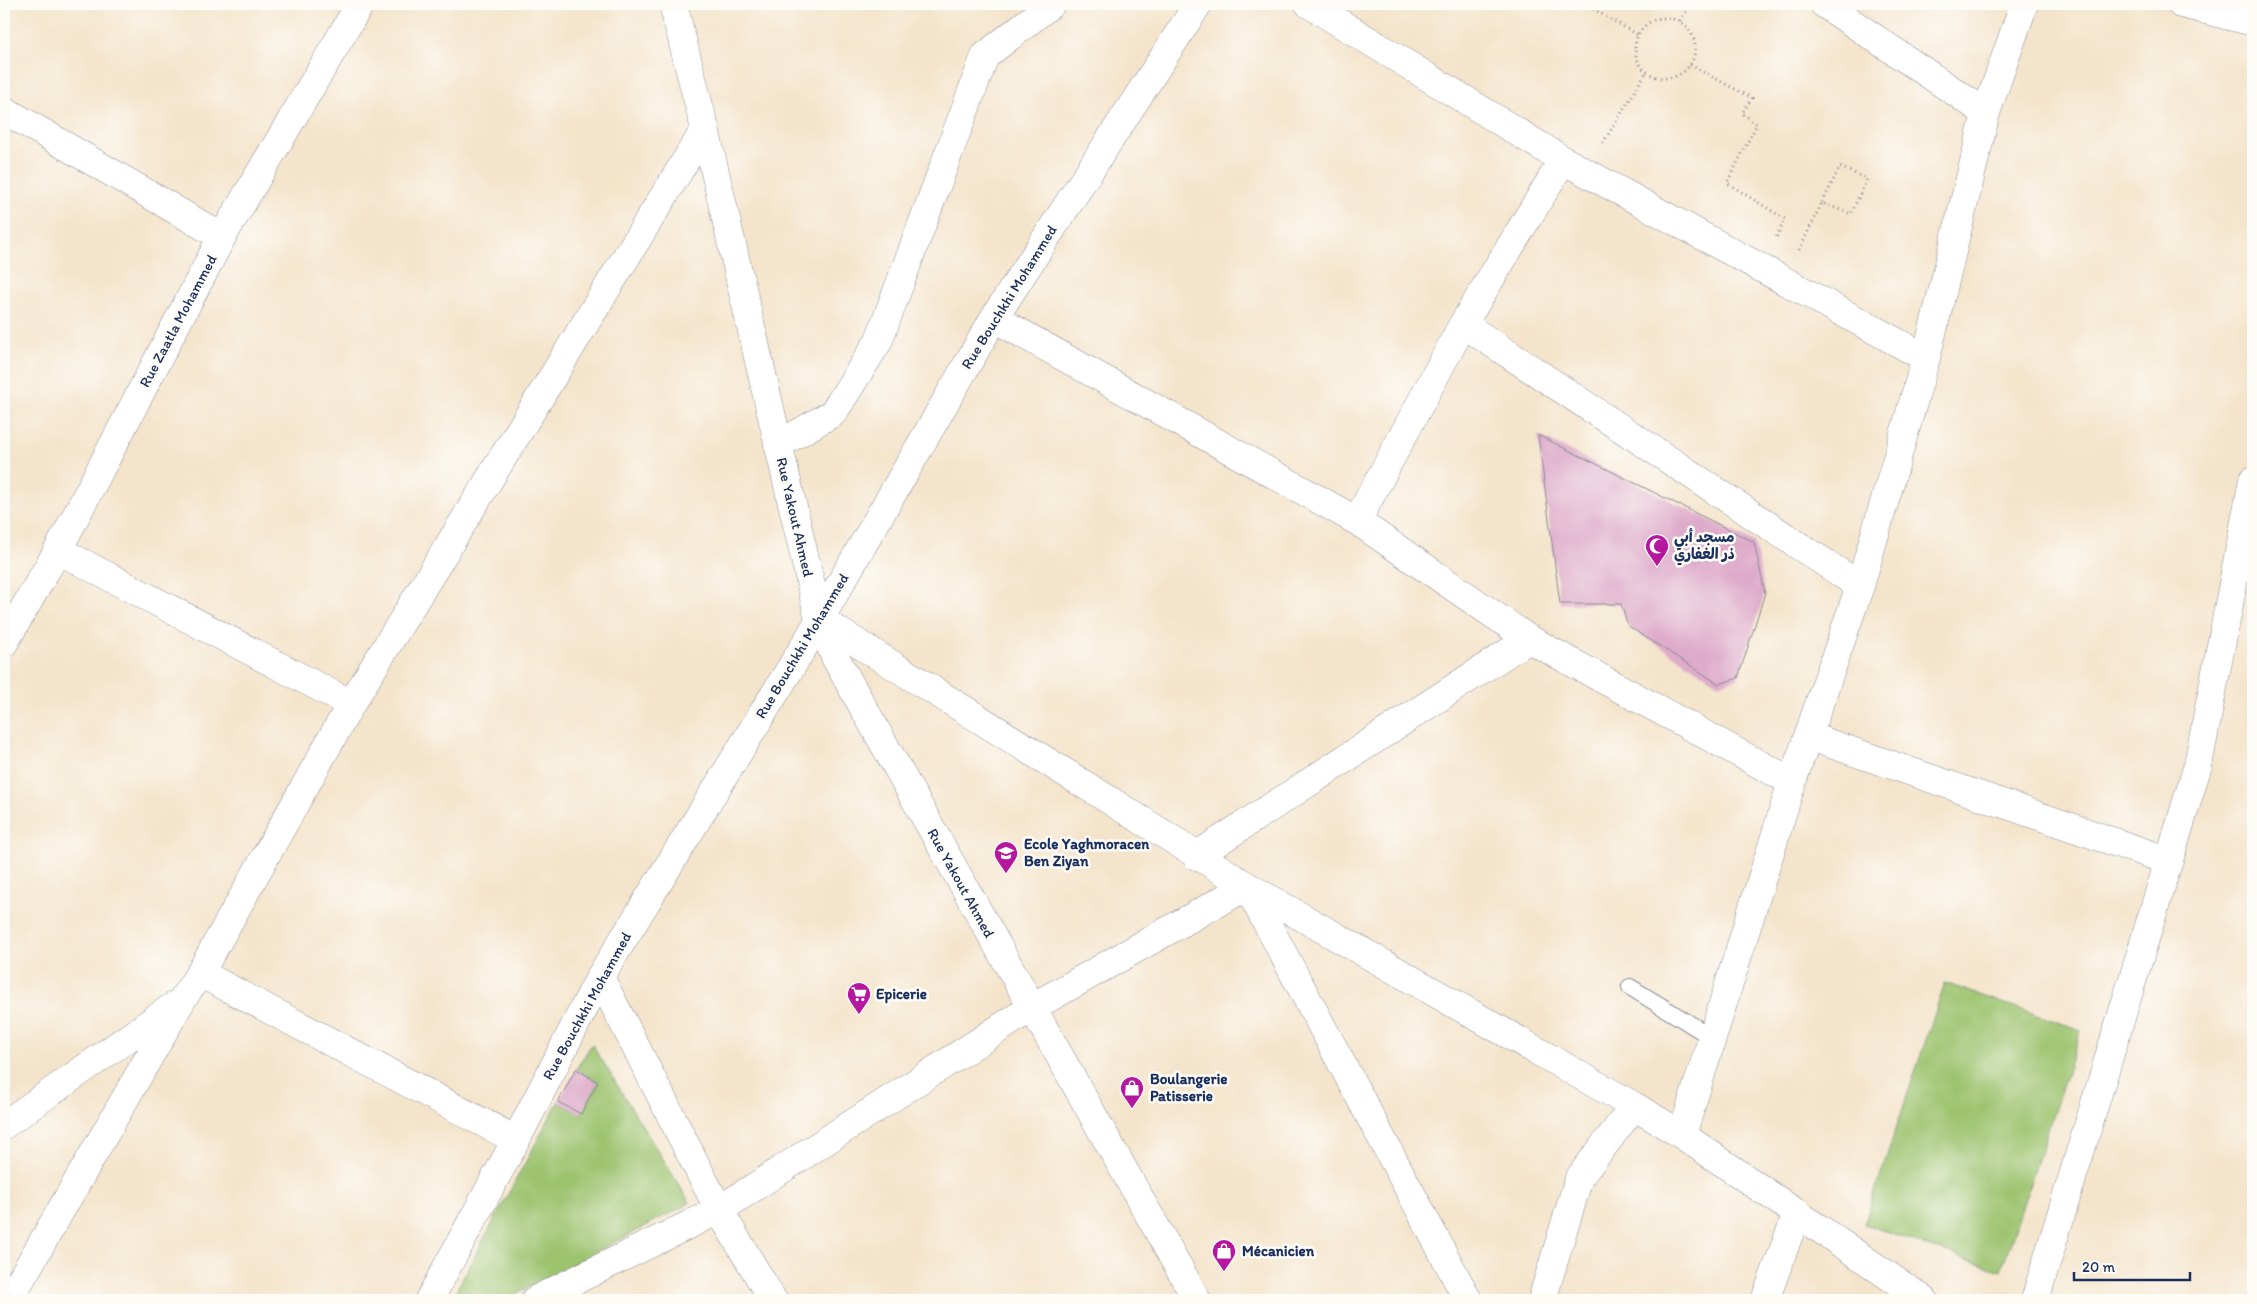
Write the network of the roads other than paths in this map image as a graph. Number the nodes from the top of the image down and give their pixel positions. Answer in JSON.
{"nodes":[{"id":1,"x":360,"y":4,"type":"edge"},
{"id":2,"x":673,"y":4,"type":"edge"},
{"id":3,"x":1051,"y":4,"type":"edge"},
{"id":4,"x":1198,"y":4,"type":"edge"},
{"id":5,"x":1309,"y":4,"type":"edge"},
{"id":6,"x":1824,"y":4,"type":"edge"},
{"id":7,"x":2024,"y":4,"type":"edge"},
{"id":8,"x":2181,"y":4,"type":"edge"},
{"id":9,"x":2253,"y":22,"type":"edge"},
{"id":10,"x":4,"y":110,"type":"edge"},
{"id":11,"x":1986,"y":113,"type":"junction"},
{"id":12,"x":705,"y":130,"type":"junction"},
{"id":13,"x":1563,"y":160,"type":"junction"},
{"id":14,"x":222,"y":237,"type":"junction"},
{"id":15,"x":994,"y":318,"type":"junction"},
{"id":16,"x":1462,"y":324,"type":"junction"},
{"id":17,"x":1926,"y":358,"type":"junction"},
{"id":18,"x":778,"y":445,"type":"junction"},
{"id":19,"x":2253,"y":480,"type":"edge"},
{"id":20,"x":1357,"y":521,"type":"junction"},
{"id":21,"x":58,"y":550,"type":"junction"},
{"id":22,"x":1860,"y":586,"type":"junction"},
{"id":23,"x":819,"y":619,"type":"junction"},
{"id":24,"x":1528,"y":639,"type":"junction"},
{"id":25,"x":4,"y":643,"type":"edge"},
{"id":26,"x":351,"y":704,"type":"junction"},
{"id":27,"x":1808,"y":736,"type":"junction"},
{"id":28,"x":1792,"y":782,"type":"junction"},
{"id":29,"x":1196,"y":856,"type":"junction"},
{"id":30,"x":2169,"y":860,"type":"junction"},
{"id":31,"x":1247,"y":886,"type":"junction"},
{"id":32,"x":200,"y":973,"type":"junction"},
{"id":33,"x":600,"y":977,"type":"junction"},
{"id":34,"x":1630,"y":986,"type":"dead end"},
{"id":35,"x":182,"y":1000,"type":"junction"},
{"id":36,"x":1031,"y":1008,"type":"junction"},
{"id":37,"x":1712,"y":1038,"type":"junction"},
{"id":38,"x":1634,"y":1106,"type":"junction"},
{"id":39,"x":4,"y":1125,"type":"edge"},
{"id":40,"x":1682,"y":1135,"type":"junction"},
{"id":41,"x":516,"y":1140,"type":"junction"},
{"id":42,"x":719,"y":1210,"type":"junction"},
{"id":43,"x":1797,"y":1213,"type":"junction"},
{"id":44,"x":8,"y":1300,"type":"edge"},
{"id":45,"x":429,"y":1300,"type":"edge"},
{"id":46,"x":535,"y":1300,"type":"edge"},
{"id":47,"x":773,"y":1300,"type":"edge"},
{"id":48,"x":1197,"y":1300,"type":"edge"},
{"id":49,"x":1468,"y":1300,"type":"edge"},
{"id":50,"x":1542,"y":1300,"type":"edge"},
{"id":51,"x":1766,"y":1300,"type":"edge"},
{"id":52,"x":1924,"y":1300,"type":"edge"},
{"id":53,"x":2035,"y":1300,"type":"edge"}],
"edges":[{"from":1,"to":14,"type":"street","name":"Rue Zaatla Mohammed"},
{"from":2,"to":12,"type":"street","name":"Rue Yakout Ahmed"},
{"from":3,"to":18,"type":"street"},
{"from":4,"to":15,"type":"street","name":"Rue Bouchkhi Mohammed"},
{"from":5,"to":13,"type":"street"},
{"from":6,"to":11,"type":"street"},
{"from":7,"to":11,"type":"street"},
{"from":8,"to":9,"type":"street"},
{"from":10,"to":14,"type":"street"},
{"from":11,"to":17,"type":"street"},
{"from":12,"to":18,"type":"street","name":"Rue Yakout Ahmed"},
{"from":12,"to":26,"type":"street"},
{"from":13,"to":16,"type":"street"},
{"from":13,"to":17,"type":"street"},
{"from":14,"to":21,"type":"street","name":"Rue Zaatla Mohammed"},
{"from":15,"to":20,"type":"street"},
{"from":15,"to":23,"type":"street","name":"Rue Bouchkhi Mohammed"},
{"from":16,"to":20,"type":"street"},
{"from":16,"to":22,"type":"street"},
{"from":17,"to":22,"type":"street"},
{"from":18,"to":23,"type":"street","name":"Rue Yakout Ahmed"},
{"from":19,"to":30,"type":"street"},
{"from":20,"to":24,"type":"street"},
{"from":21,"to":25,"type":"street","name":"Rue Zaatla Mohammed"},
{"from":21,"to":26,"type":"street"},
{"from":22,"to":27,"type":"street"},
{"from":23,"to":29,"type":"street"},
{"from":23,"to":33,"type":"street","name":"Rue Bouchkhi Mohammed"},
{"from":23,"to":36,"type":"street","name":"Rue Yakout Ahmed"},
{"from":24,"to":28,"type":"street"},
{"from":24,"to":29,"type":"street"},
{"from":26,"to":32,"type":"street"},
{"from":27,"to":28,"type":"street"},
{"from":27,"to":30,"type":"street"},
{"from":28,"to":37,"type":"street"},
{"from":29,"to":31,"type":"street"},
{"from":30,"to":53,"type":"street"},
{"from":31,"to":36,"type":"street"},
{"from":31,"to":38,"type":"street"},
{"from":31,"to":49,"type":"street"},
{"from":32,"to":35,"type":"street"},
{"from":32,"to":41,"type":"street"},
{"from":33,"to":41,"type":"street","name":"Rue Bouchkhi Mohammed"},
{"from":33,"to":42,"type":"street"},
{"from":34,"to":37,"type":"lane"},
{"from":35,"to":39,"type":"street"},
{"from":35,"to":44,"type":"street"},
{"from":36,"to":42,"type":"street"},
{"from":36,"to":48,"type":"street","name":"Rue Yakout Ahmed"},
{"from":37,"to":40,"type":"street"},
{"from":38,"to":40,"type":"street"},
{"from":38,"to":50,"type":"street"},
{"from":40,"to":43,"type":"street"},
{"from":41,"to":45,"type":"street","name":"Rue Bouchkhi Mohammed"},
{"from":42,"to":46,"type":"street"},
{"from":42,"to":47,"type":"street"},
{"from":43,"to":51,"type":"street"},
{"from":43,"to":52,"type":"street"}]}
